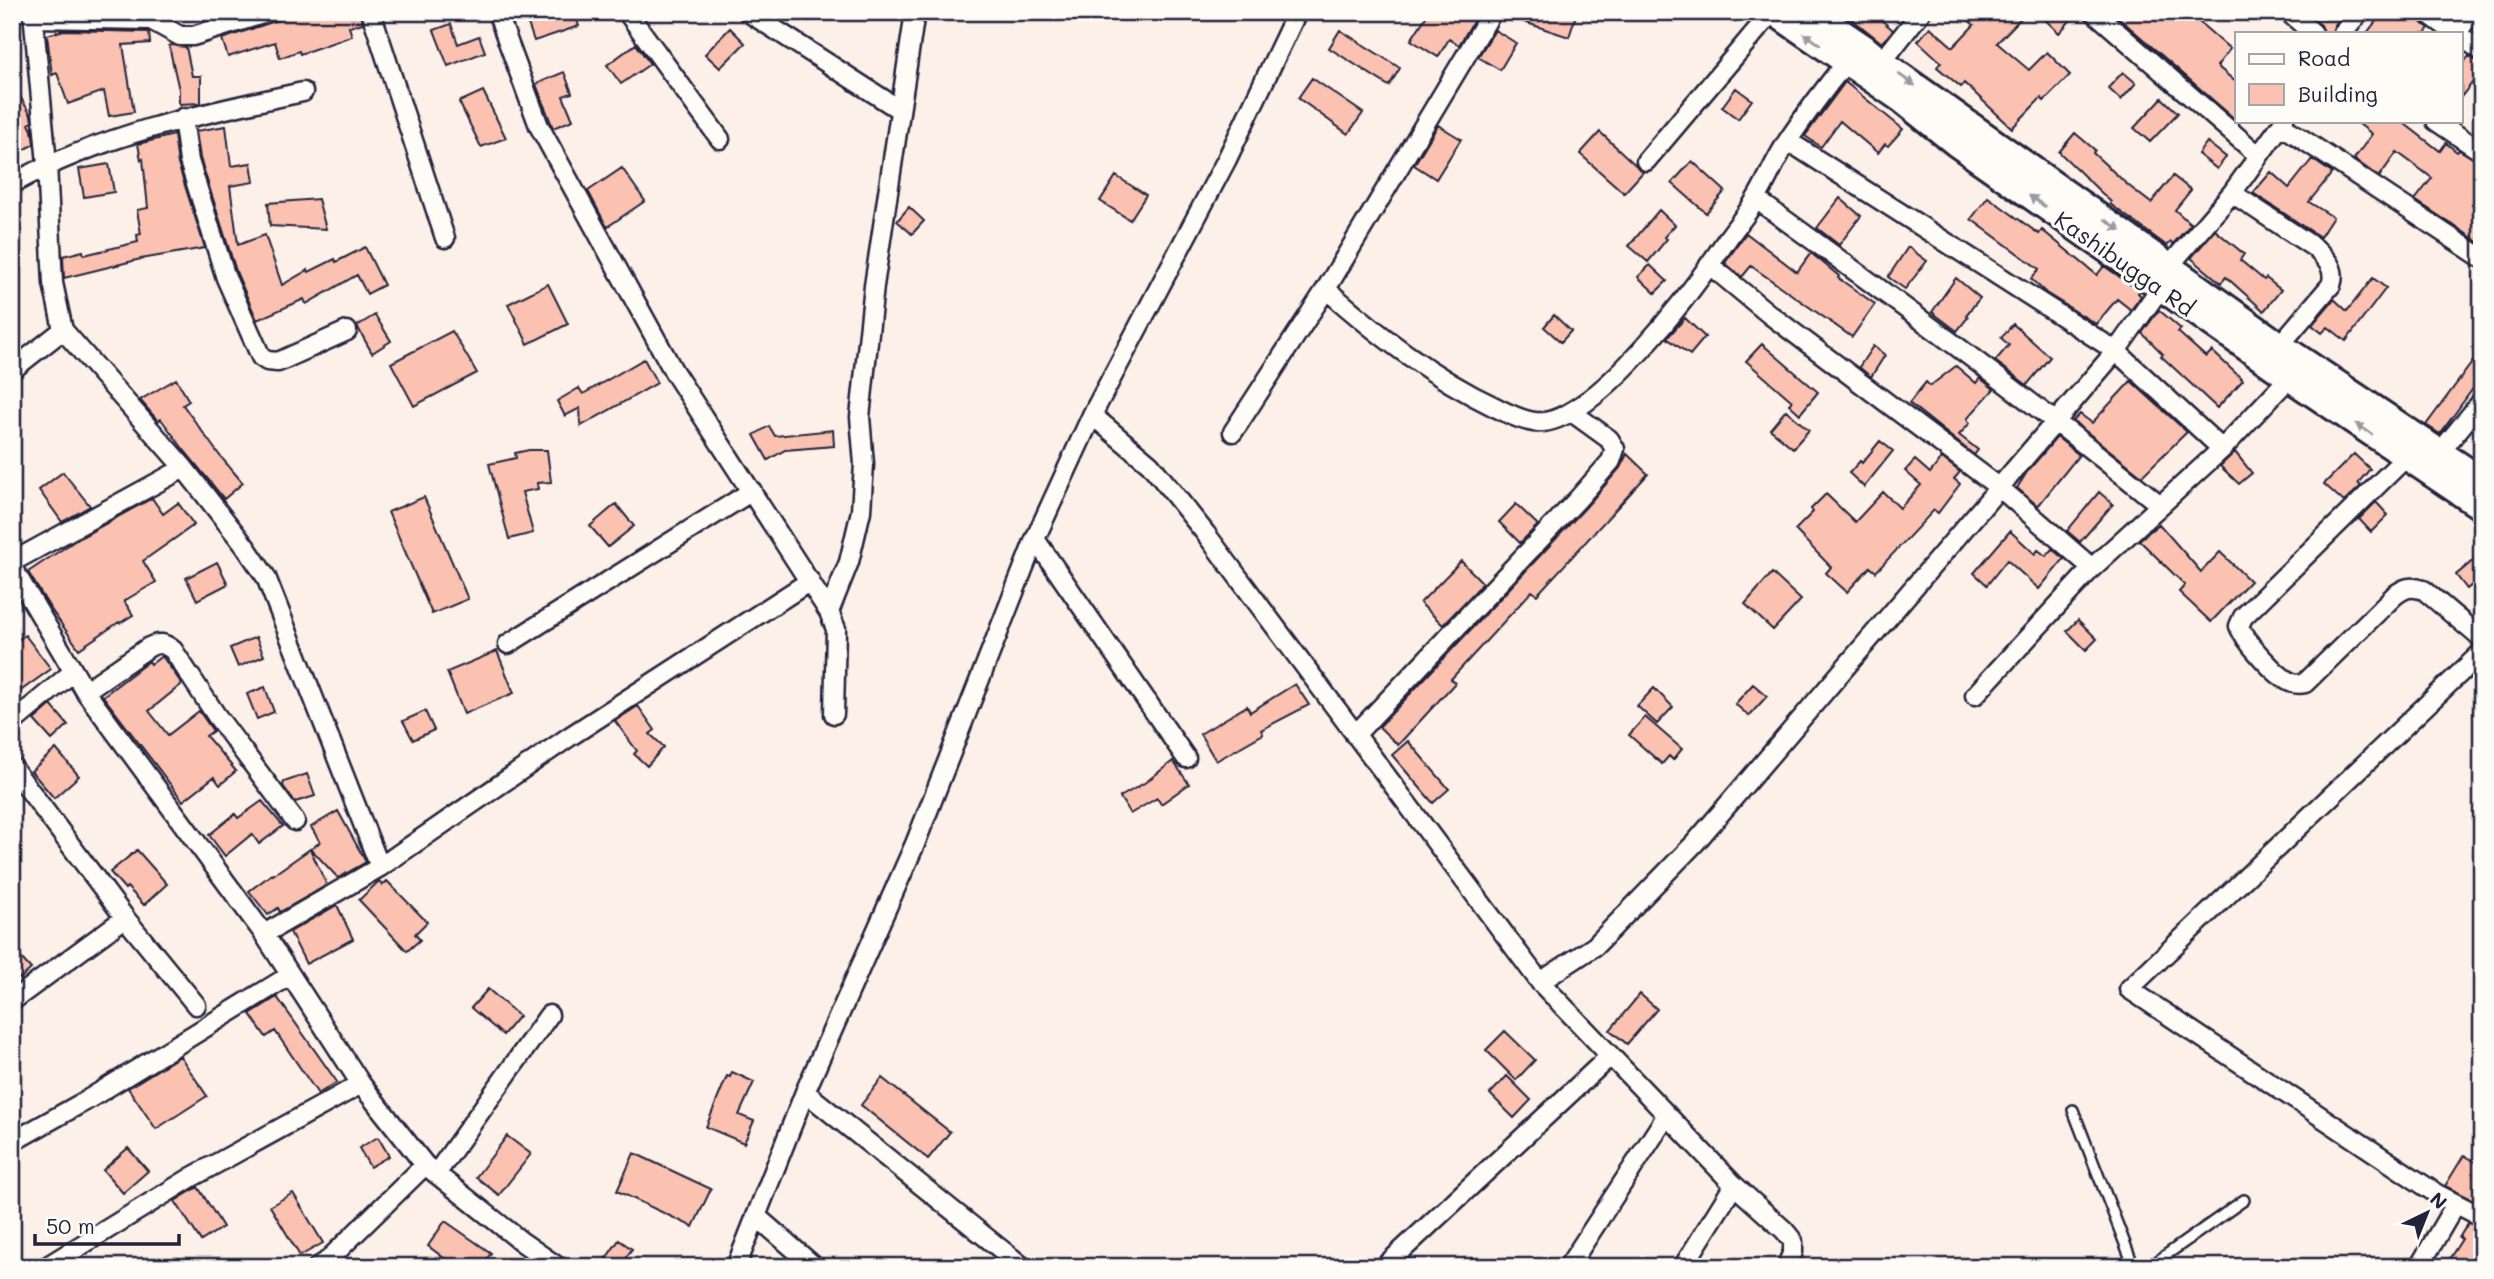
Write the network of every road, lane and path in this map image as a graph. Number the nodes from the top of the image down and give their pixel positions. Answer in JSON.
{"nodes":[{"id":1,"x":269,"y":12,"type":"edge"},
{"id":2,"x":371,"y":12,"type":"edge"},
{"id":3,"x":497,"y":12,"type":"edge"},
{"id":4,"x":627,"y":12,"type":"edge"},
{"id":5,"x":748,"y":12,"type":"edge"},
{"id":6,"x":915,"y":12,"type":"edge"},
{"id":7,"x":1297,"y":12,"type":"edge"},
{"id":8,"x":1492,"y":12,"type":"edge"},
{"id":9,"x":1772,"y":12,"type":"edge"},
{"id":10,"x":1812,"y":12,"type":"edge"},
{"id":11,"x":2094,"y":12,"type":"edge"},
{"id":12,"x":2288,"y":12,"type":"edge"},
{"id":13,"x":2360,"y":12,"type":"edge"},
{"id":14,"x":2426,"y":12,"type":"edge"},
{"id":15,"x":2472,"y":12,"type":"edge"},
{"id":16,"x":1916,"y":14,"type":"edge"},
{"id":17,"x":33,"y":15,"type":"edge"},
{"id":18,"x":2312,"y":32,"type":"edge"},
{"id":19,"x":2344,"y":32,"type":"edge"},
{"id":20,"x":2455,"y":32,"type":"edge"},
{"id":21,"x":2459,"y":32,"type":"edge"},
{"id":22,"x":2462,"y":37,"type":"edge"},
{"id":23,"x":2482,"y":51,"type":"edge"},
{"id":24,"x":1846,"y":62,"type":"junction"},
{"id":25,"x":1882,"y":62,"type":"junction"},
{"id":26,"x":303,"y":92,"type":"dead end"},
{"id":27,"x":900,"y":110,"type":"junction"},
{"id":28,"x":183,"y":118,"type":"junction"},
{"id":29,"x":2437,"y":122,"type":"edge"},
{"id":30,"x":2282,"y":123,"type":"edge"},
{"id":31,"x":720,"y":139,"type":"dead end"},
{"id":32,"x":1788,"y":141,"type":"junction"},
{"id":33,"x":2482,"y":152,"type":"edge"},
{"id":34,"x":2258,"y":155,"type":"junction"},
{"id":35,"x":1646,"y":161,"type":"dead end"},
{"id":36,"x":47,"y":164,"type":"junction"},
{"id":37,"x":12,"y":184,"type":"edge"},
{"id":38,"x":2232,"y":192,"type":"junction"},
{"id":39,"x":1756,"y":199,"type":"junction"},
{"id":40,"x":445,"y":238,"type":"dead end"},
{"id":41,"x":2482,"y":258,"type":"edge"},
{"id":42,"x":1711,"y":265,"type":"junction"},
{"id":43,"x":2166,"y":276,"type":"junction"},
{"id":44,"x":1326,"y":289,"type":"junction"},
{"id":45,"x":63,"y":330,"type":"junction"},
{"id":46,"x":347,"y":331,"type":"dead end"},
{"id":47,"x":2280,"y":345,"type":"junction"},
{"id":48,"x":2116,"y":351,"type":"junction"},
{"id":49,"x":12,"y":370,"type":"edge"},
{"id":50,"x":2289,"y":378,"type":"junction"},
{"id":51,"x":2482,"y":401,"type":"edge"},
{"id":52,"x":1573,"y":413,"type":"junction"},
{"id":53,"x":1092,"y":415,"type":"junction"},
{"id":54,"x":2057,"y":421,"type":"junction"},
{"id":55,"x":1233,"y":432,"type":"dead end"},
{"id":56,"x":2222,"y":449,"type":"junction"},
{"id":57,"x":2441,"y":451,"type":"junction"},
{"id":58,"x":2406,"y":457,"type":"junction"},
{"id":59,"x":184,"y":468,"type":"junction"},
{"id":60,"x":2482,"y":480,"type":"edge"},
{"id":61,"x":2000,"y":488,"type":"junction"},
{"id":62,"x":752,"y":491,"type":"junction"},
{"id":63,"x":2160,"y":505,"type":"junction"},
{"id":64,"x":2482,"y":508,"type":"edge"},
{"id":65,"x":1035,"y":539,"type":"junction"},
{"id":66,"x":12,"y":562,"type":"edge"},
{"id":67,"x":12,"y":567,"type":"edge"},
{"id":68,"x":2092,"y":568,"type":"junction"},
{"id":69,"x":810,"y":581,"type":"junction"},
{"id":70,"x":829,"y":612,"type":"junction"},
{"id":71,"x":2482,"y":639,"type":"edge"},
{"id":72,"x":508,"y":644,"type":"dead end"},
{"id":73,"x":2482,"y":652,"type":"edge"},
{"id":74,"x":73,"y":672,"type":"junction"},
{"id":75,"x":85,"y":691,"type":"junction"},
{"id":76,"x":1975,"y":695,"type":"dead end"},
{"id":77,"x":834,"y":714,"type":"dead end"},
{"id":78,"x":12,"y":723,"type":"edge"},
{"id":79,"x":1355,"y":735,"type":"junction"},
{"id":80,"x":1186,"y":758,"type":"dead end"},
{"id":81,"x":12,"y":767,"type":"edge"},
{"id":82,"x":295,"y":821,"type":"dead end"},
{"id":83,"x":380,"y":867,"type":"junction"},
{"id":84,"x":125,"y":918,"type":"junction"},
{"id":85,"x":264,"y":934,"type":"junction"},
{"id":86,"x":289,"y":976,"type":"junction"},
{"id":87,"x":1539,"y":982,"type":"junction"},
{"id":88,"x":12,"y":1001,"type":"edge"},
{"id":89,"x":196,"y":1005,"type":"dead end"},
{"id":90,"x":549,"y":1015,"type":"dead end"},
{"id":91,"x":1609,"y":1057,"type":"junction"},
{"id":92,"x":361,"y":1084,"type":"junction"},
{"id":93,"x":805,"y":1092,"type":"junction"},
{"id":94,"x":2073,"y":1110,"type":"dead end"},
{"id":95,"x":1667,"y":1115,"type":"junction"},
{"id":96,"x":12,"y":1142,"type":"edge"},
{"id":97,"x":431,"y":1170,"type":"junction"},
{"id":98,"x":1734,"y":1185,"type":"junction"},
{"id":99,"x":2244,"y":1200,"type":"dead end"},
{"id":100,"x":2455,"y":1205,"type":"junction"},
{"id":101,"x":756,"y":1216,"type":"junction"},
{"id":102,"x":2482,"y":1217,"type":"edge"},
{"id":103,"x":325,"y":1265,"type":"edge"},
{"id":104,"x":2421,"y":1266,"type":"edge"},
{"id":105,"x":46,"y":1267,"type":"edge"},
{"id":106,"x":558,"y":1267,"type":"edge"},
{"id":107,"x":736,"y":1267,"type":"edge"},
{"id":108,"x":815,"y":1267,"type":"edge"},
{"id":109,"x":1023,"y":1267,"type":"edge"},
{"id":110,"x":1384,"y":1267,"type":"edge"},
{"id":111,"x":1569,"y":1267,"type":"edge"},
{"id":112,"x":1683,"y":1267,"type":"edge"},
{"id":113,"x":1786,"y":1267,"type":"edge"},
{"id":114,"x":2134,"y":1267,"type":"edge"},
{"id":115,"x":2150,"y":1267,"type":"edge"}],
"edges":[{"from":1,"to":17,"type":"street"},
{"from":2,"to":40,"type":"street"},
{"from":3,"to":62,"type":"street"},
{"from":4,"to":31,"type":"street"},
{"from":5,"to":27,"type":"street"},
{"from":6,"to":27,"type":"street"},
{"from":7,"to":53,"type":"street"},
{"from":8,"to":44,"type":"street"},
{"from":24,"to":9,"type":"main road","name":"Kashibugga Rd","one_way":true},
{"from":9,"to":35,"type":"street"},
{"from":10,"to":25,"type":"main road","name":"Kashibugga Rd"},
{"from":11,"to":34,"type":"street"},
{"from":12,"to":18,"type":"street"},
{"from":13,"to":19,"type":"street"},
{"from":14,"to":20,"type":"street"},
{"from":15,"to":21,"type":"street"},
{"from":16,"to":25,"type":"street"},
{"from":17,"to":36,"type":"street"},
{"from":22,"to":23,"type":"street"},
{"from":24,"to":32,"type":"street"},
{"from":43,"to":24,"type":"main road","name":"Kashibugga Rd","one_way":true},
{"from":25,"to":43,"type":"main road","name":"Kashibugga Rd","one_way":true},
{"from":26,"to":28,"type":"street"},
{"from":27,"to":70,"type":"street"},
{"from":28,"to":36,"type":"street"},
{"from":28,"to":46,"type":"street"},
{"from":29,"to":33,"type":"street"},
{"from":30,"to":34,"type":"street"},
{"from":30,"to":41,"type":"street"},
{"from":32,"to":39,"type":"street"},
{"from":32,"to":48,"type":"street"},
{"from":34,"to":38,"type":"street"},
{"from":36,"to":37,"type":"street"},
{"from":36,"to":45,"type":"street"},
{"from":38,"to":43,"type":"street"},
{"from":38,"to":47,"type":"street"},
{"from":39,"to":42,"type":"street"},
{"from":39,"to":54,"type":"street"},
{"from":42,"to":52,"type":"street"},
{"from":42,"to":61,"type":"street"},
{"from":43,"to":47,"type":"main road","name":"Kashibugga Rd"},
{"from":43,"to":48,"type":"street"},
{"from":43,"to":50,"type":"main road","name":"Kashibugga Rd"},
{"from":44,"to":52,"type":"street"},
{"from":44,"to":55,"type":"street"},
{"from":45,"to":49,"type":"street"},
{"from":45,"to":59,"type":"street"},
{"from":47,"to":57,"type":"main road","name":"Kashibugga Rd"},
{"from":48,"to":54,"type":"street"},
{"from":48,"to":56,"type":"street"},
{"from":50,"to":56,"type":"street"},
{"from":58,"to":50,"type":"main road","name":"Kashibugga Rd","one_way":true},
{"from":51,"to":57,"type":"street"},
{"from":52,"to":79,"type":"street"},
{"from":53,"to":65,"type":"street"},
{"from":53,"to":79,"type":"street"},
{"from":54,"to":61,"type":"street"},
{"from":54,"to":63,"type":"street"},
{"from":56,"to":63,"type":"street"},
{"from":57,"to":60,"type":"main road","name":"Kashibugga Rd"},
{"from":58,"to":64,"type":"main road","name":"Kashibugga Rd"},
{"from":58,"to":71,"type":"street"},
{"from":59,"to":66,"type":"street"},
{"from":59,"to":83,"type":"street"},
{"from":61,"to":68,"type":"street"},
{"from":61,"to":87,"type":"street"},
{"from":62,"to":69,"type":"street"},
{"from":62,"to":72,"type":"street"},
{"from":63,"to":68,"type":"street"},
{"from":65,"to":80,"type":"street"},
{"from":65,"to":93,"type":"street"},
{"from":67,"to":74,"type":"street"},
{"from":68,"to":76,"type":"street"},
{"from":69,"to":70,"type":"street"},
{"from":69,"to":83,"type":"street"},
{"from":70,"to":77,"type":"street"},
{"from":73,"to":100,"type":"street"},
{"from":74,"to":75,"type":"street"},
{"from":74,"to":78,"type":"street"},
{"from":75,"to":82,"type":"street"},
{"from":75,"to":85,"type":"street"},
{"from":79,"to":87,"type":"street"},
{"from":81,"to":84,"type":"street"},
{"from":83,"to":85,"type":"street"},
{"from":84,"to":88,"type":"street"},
{"from":84,"to":89,"type":"street"},
{"from":85,"to":86,"type":"street"},
{"from":86,"to":92,"type":"street"},
{"from":86,"to":96,"type":"street"},
{"from":87,"to":91,"type":"street"},
{"from":90,"to":97,"type":"street"},
{"from":91,"to":95,"type":"street"},
{"from":91,"to":110,"type":"street"},
{"from":92,"to":97,"type":"street"},
{"from":92,"to":105,"type":"street"},
{"from":93,"to":101,"type":"street"},
{"from":93,"to":109,"type":"street"},
{"from":94,"to":114,"type":"lane"},
{"from":95,"to":98,"type":"street"},
{"from":95,"to":111,"type":"street"},
{"from":97,"to":103,"type":"street"},
{"from":97,"to":106,"type":"street"},
{"from":98,"to":112,"type":"street"},
{"from":98,"to":113,"type":"street"},
{"from":99,"to":115,"type":"lane"},
{"from":100,"to":102,"type":"street"},
{"from":100,"to":104,"type":"street"},
{"from":101,"to":107,"type":"street"},
{"from":101,"to":108,"type":"street"}]}
